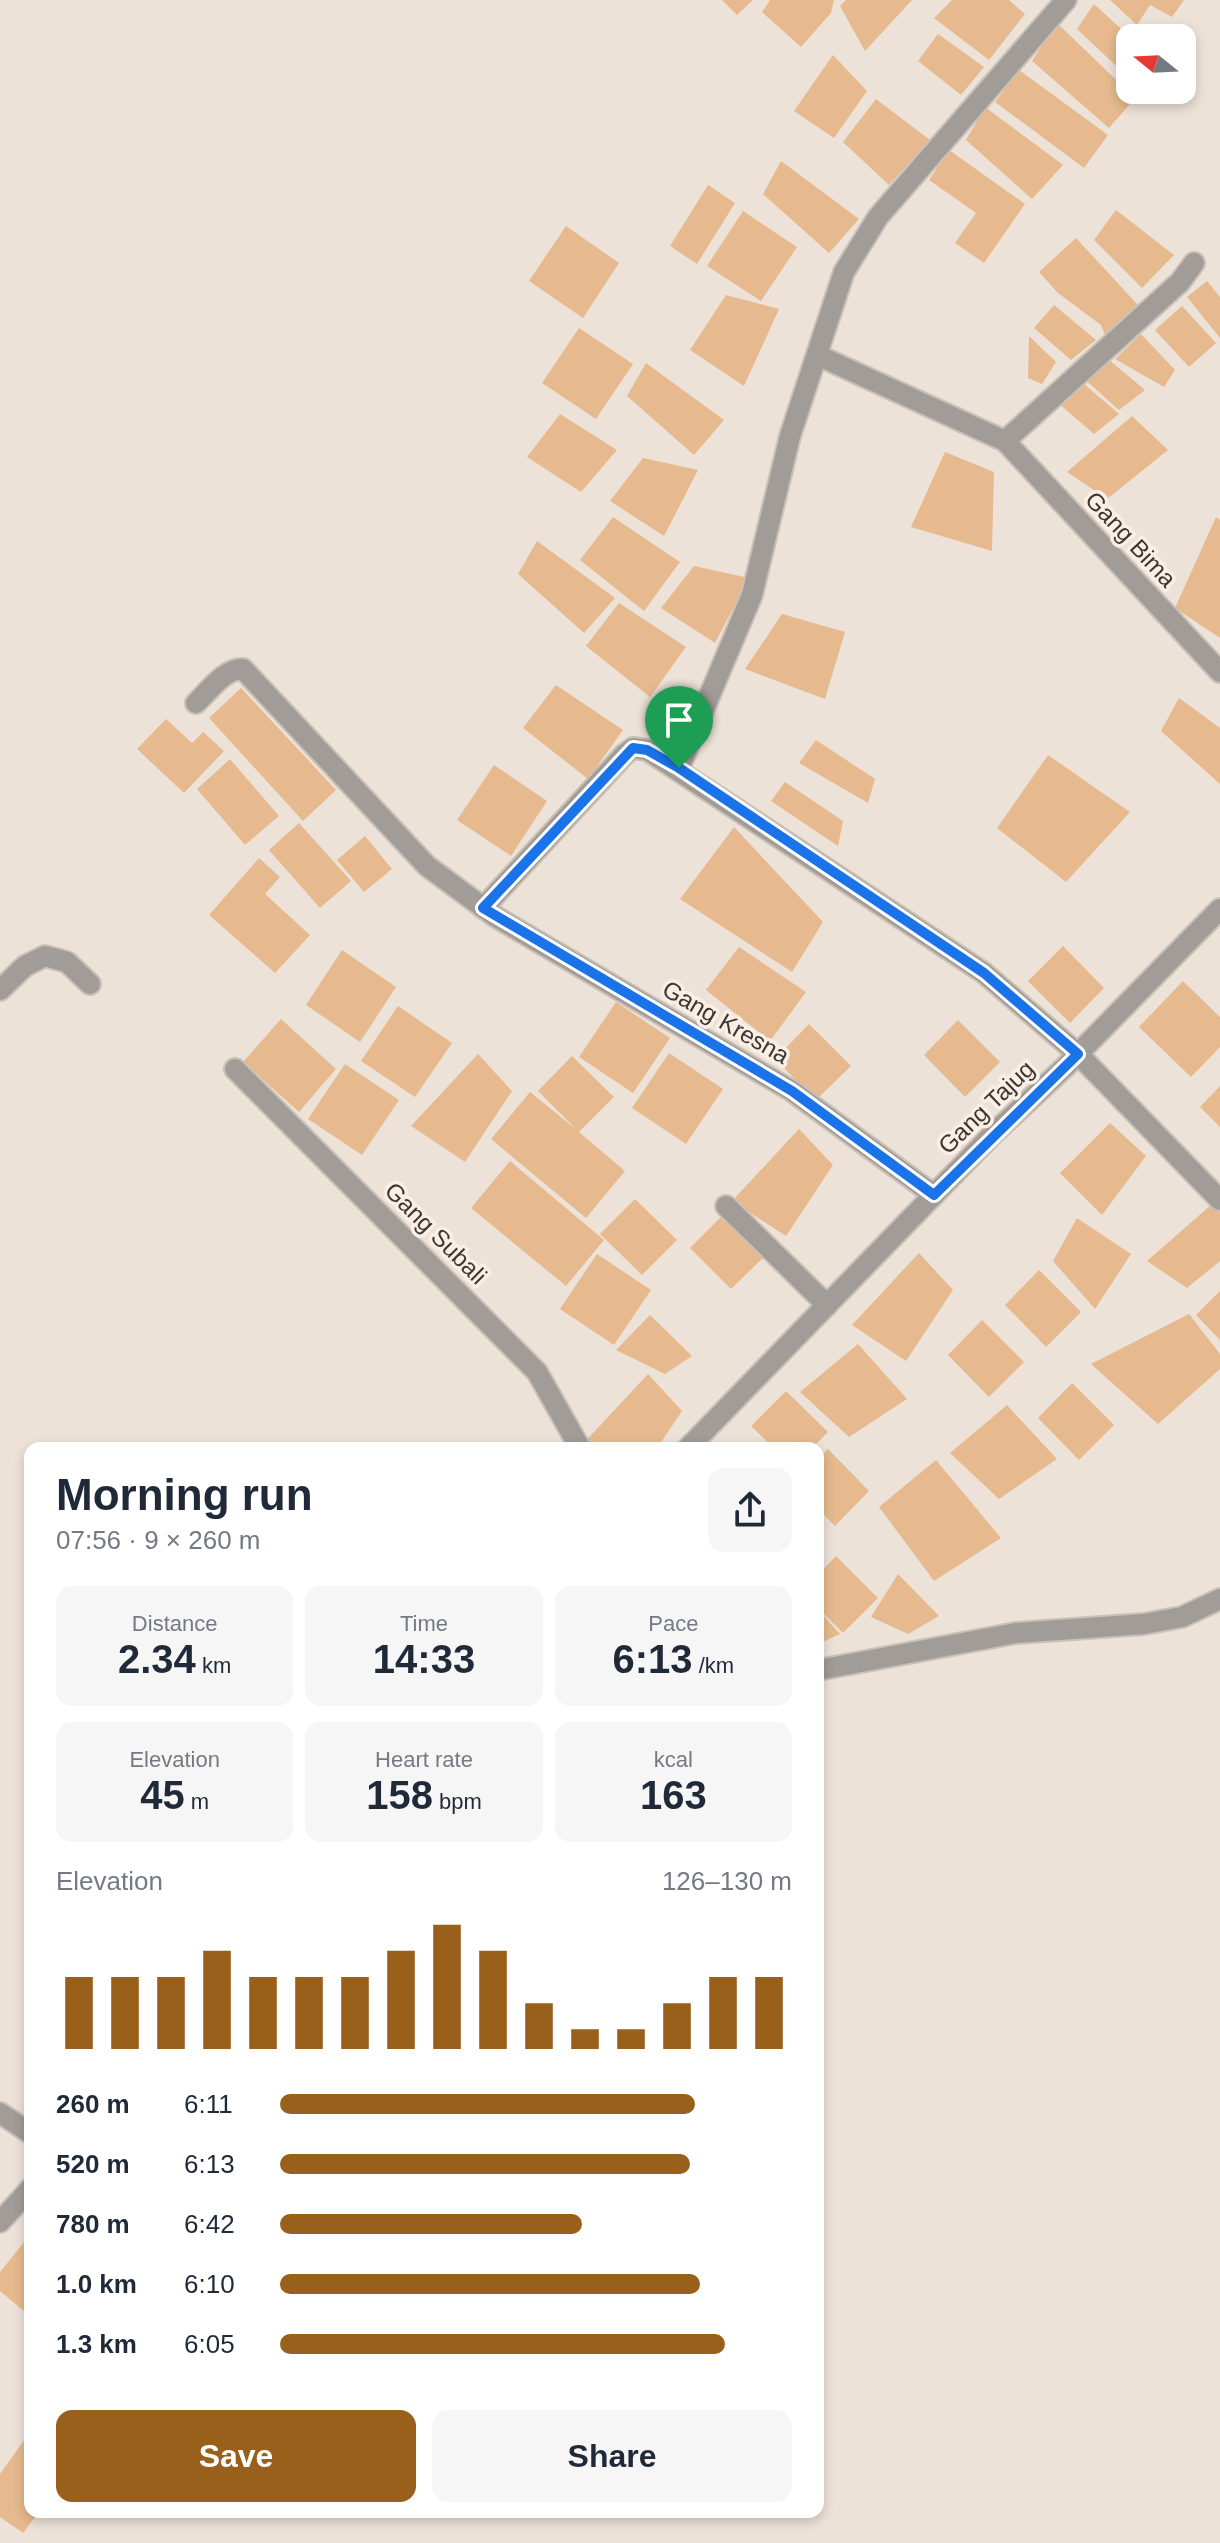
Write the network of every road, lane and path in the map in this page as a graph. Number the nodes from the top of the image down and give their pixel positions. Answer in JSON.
{"nodes":[{"id":1,"x":1066,"y":0,"type":"edge"},
{"id":2,"x":1194,"y":263,"type":"dead end"},
{"id":3,"x":817,"y":355,"type":"junction"},
{"id":4,"x":1005,"y":441,"type":"junction"},
{"id":5,"x":1220,"y":672,"type":"edge"},
{"id":6,"x":196,"y":703,"type":"dead end"},
{"id":7,"x":679,"y":768,"type":"junction"},
{"id":8,"x":483,"y":908,"type":"junction"},
{"id":9,"x":1219,"y":912,"type":"edge"},
{"id":10,"x":90,"y":984,"type":"dead end"},
{"id":11,"x":0,"y":990,"type":"edge"},
{"id":12,"x":1078,"y":1054,"type":"junction"},
{"id":13,"x":235,"y":1069,"type":"dead end"},
{"id":14,"x":934,"y":1195,"type":"junction"},
{"id":15,"x":1220,"y":1200,"type":"edge"},
{"id":16,"x":726,"y":1206,"type":"dead end"},
{"id":17,"x":827,"y":1305,"type":"junction"},
{"id":18,"x":577,"y":1442,"type":"edge"},
{"id":19,"x":694,"y":1442,"type":"edge"},
{"id":20,"x":1220,"y":1599,"type":"edge"},
{"id":21,"x":824,"y":1669,"type":"edge"},
{"id":22,"x":0,"y":2113,"type":"edge"},
{"id":23,"x":24,"y":2129,"type":"edge"},
{"id":24,"x":24,"y":2196,"type":"edge"},
{"id":25,"x":0,"y":2222,"type":"edge"}],
"edges":[{"from":1,"to":3,"type":"street"},
{"from":2,"to":4,"type":"street"},
{"from":3,"to":4,"type":"street"},
{"from":3,"to":7,"type":"street"},
{"from":4,"to":5,"type":"street","name":"Gang Bima"},
{"from":6,"to":8,"type":"street","name":"Gang Kresna"},
{"from":7,"to":8,"type":"street"},
{"from":7,"to":12,"type":"street"},
{"from":8,"to":14,"type":"street","name":"Gang Kresna"},
{"from":9,"to":12,"type":"street","name":"Gang Tajug"},
{"from":10,"to":11,"type":"street"},
{"from":12,"to":14,"type":"street","name":"Gang Tajug"},
{"from":12,"to":15,"type":"street"},
{"from":13,"to":18,"type":"street","name":"Gang Subali"},
{"from":14,"to":17,"type":"street","name":"Gang Tajug"},
{"from":16,"to":17,"type":"street"},
{"from":17,"to":19,"type":"street","name":"Gang Tajug"},
{"from":20,"to":21,"type":"street"},
{"from":22,"to":23,"type":"street"},
{"from":24,"to":25,"type":"street"}]}
